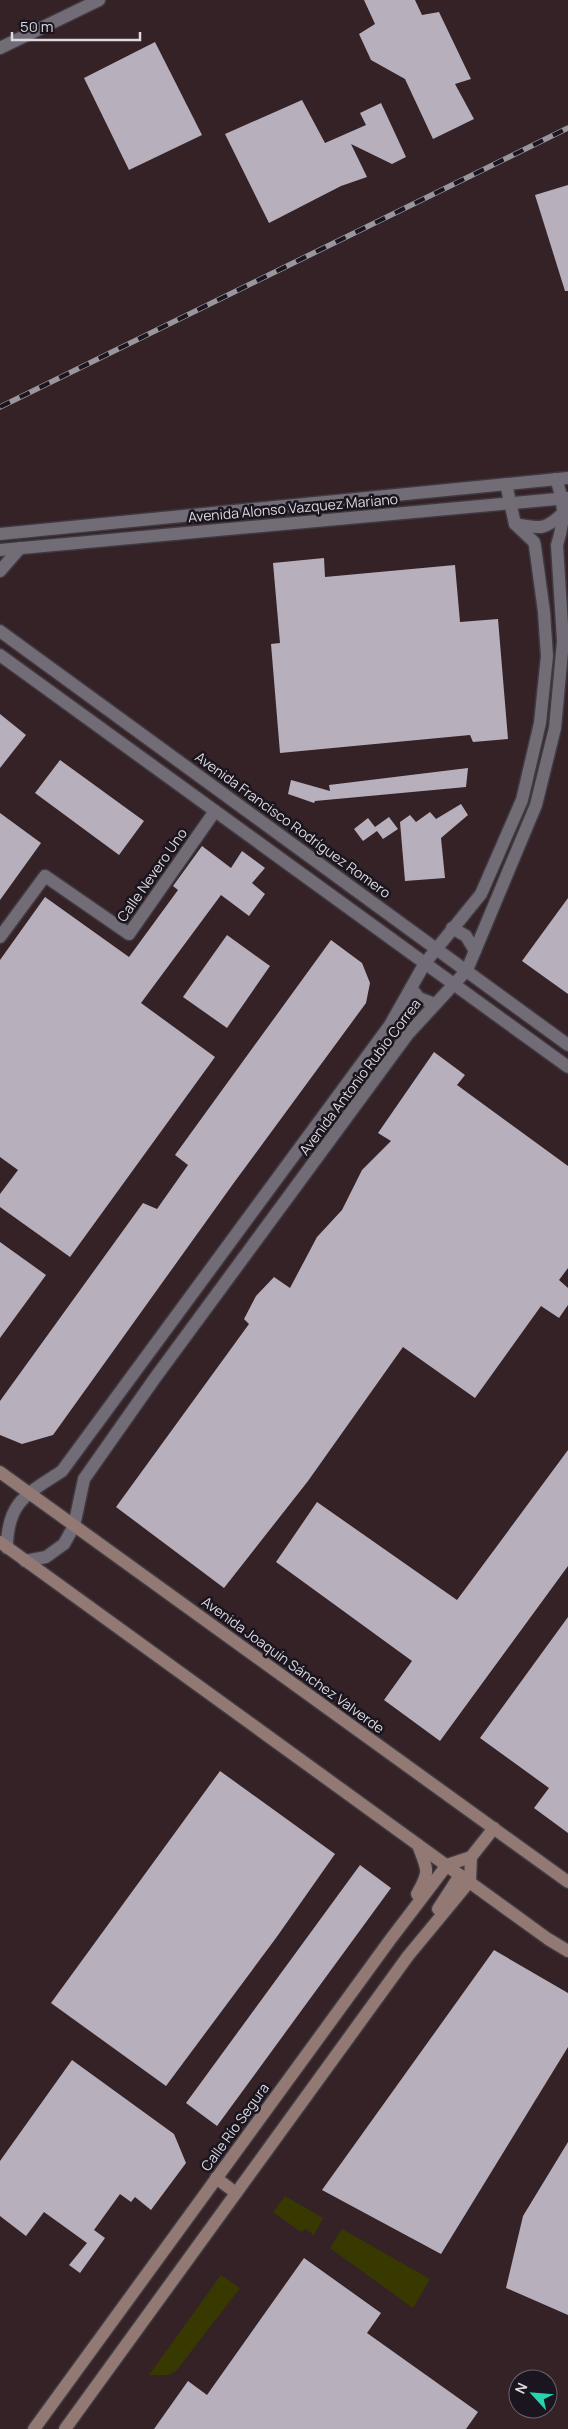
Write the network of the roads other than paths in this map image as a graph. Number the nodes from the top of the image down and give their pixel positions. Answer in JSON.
{"nodes":[{"id":1,"x":100,"y":0,"type":"edge"},
{"id":2,"x":0,"y":48,"type":"edge"},
{"id":3,"x":562,"y":478,"type":"edge"},
{"id":4,"x":506,"y":484,"type":"junction"},
{"id":5,"x":566,"y":499,"type":"edge"},
{"id":6,"x":511,"y":504,"type":"junction"},
{"id":7,"x":562,"y":514,"type":"junction"},
{"id":8,"x":515,"y":524,"type":"junction"},
{"id":9,"x":568,"y":529,"type":"edge"},
{"id":10,"x":0,"y":534,"type":"edge"},
{"id":11,"x":557,"y":545,"type":"junction"},
{"id":12,"x":534,"y":546,"type":"junction"},
{"id":13,"x":20,"y":548,"type":"junction"},
{"id":14,"x":0,"y":550,"type":"edge"},
{"id":15,"x":0,"y":571,"type":"edge"},
{"id":16,"x":0,"y":631,"type":"edge"},
{"id":17,"x":546,"y":640,"type":"junction"},
{"id":18,"x":563,"y":641,"type":"junction"},
{"id":19,"x":0,"y":655,"type":"edge"},
{"id":20,"x":216,"y":811,"type":"junction"},
{"id":21,"x":504,"y":841,"type":"junction"},
{"id":22,"x":519,"y":848,"type":"junction"},
{"id":23,"x":452,"y":928,"type":"junction"},
{"id":24,"x":0,"y":937,"type":"edge"},
{"id":25,"x":436,"y":947,"type":"junction"},
{"id":26,"x":475,"y":951,"type":"junction"},
{"id":27,"x":424,"y":963,"type":"junction"},
{"id":28,"x":467,"y":970,"type":"junction"},
{"id":29,"x":453,"y":984,"type":"junction"},
{"id":30,"x":410,"y":988,"type":"junction"},
{"id":31,"x":435,"y":1004,"type":"junction"},
{"id":32,"x":568,"y":1045,"type":"edge"},
{"id":33,"x":568,"y":1067,"type":"edge"},
{"id":34,"x":0,"y":1472,"type":"edge"},
{"id":35,"x":29,"y":1493,"type":"junction"},
{"id":36,"x":74,"y":1526,"type":"junction"},
{"id":37,"x":4,"y":1545,"type":"edge"},
{"id":38,"x":25,"y":1560,"type":"junction"},
{"id":39,"x":494,"y":1828,"type":"junction"},
{"id":40,"x":418,"y":1846,"type":"junction"},
{"id":41,"x":471,"y":1857,"type":"junction"},
{"id":42,"x":447,"y":1865,"type":"junction"},
{"id":43,"x":465,"y":1878,"type":"junction"},
{"id":44,"x":568,"y":1882,"type":"edge"},
{"id":45,"x":390,"y":1940,"type":"junction"},
{"id":46,"x":568,"y":1951,"type":"edge"},
{"id":47,"x":216,"y":2178,"type":"junction"},
{"id":48,"x":236,"y":2193,"type":"junction"},
{"id":49,"x":34,"y":2429,"type":"edge"},
{"id":50,"x":65,"y":2429,"type":"edge"}],
"edges":[{"from":1,"to":2,"type":"street"},
{"from":3,"to":4,"type":"street","name":"Avenida Alonso Vazquez Mariano"},
{"from":3,"to":5,"type":"street","name":"Avenida Antonio Rubio Correa"},
{"from":4,"to":6,"type":"street"},
{"from":4,"to":10,"type":"street","name":"Avenida Alonso Vazquez Mariano"},
{"from":5,"to":6,"type":"street","name":"Avenida Alonso Vazquez Mariano"},
{"from":5,"to":7,"type":"street","name":"Avenida Antonio Rubio Correa"},
{"from":6,"to":8,"type":"street"},
{"from":6,"to":13,"type":"street","name":"Avenida Alonso Vazquez Mariano"},
{"from":7,"to":8,"type":"street"},
{"from":7,"to":11,"type":"street","name":"Avenida Antonio Rubio Correa"},
{"from":8,"to":12,"type":"street"},
{"from":9,"to":11,"type":"street"},
{"from":11,"to":12,"type":"street"},
{"from":11,"to":18,"type":"street","name":"Avenida Antonio Rubio Correa"},
{"from":12,"to":17,"type":"street","name":"Avenida Antonio Rubio Correa"},
{"from":13,"to":14,"type":"street","name":"Avenida Alonso Vazquez Mariano"},
{"from":13,"to":15,"type":"street"},
{"from":16,"to":25,"type":"street","name":"Avenida Francisco Rodríguez Romero"},
{"from":17,"to":18,"type":"street"},
{"from":17,"to":21,"type":"street","name":"Avenida Antonio Rubio Correa"},
{"from":18,"to":22,"type":"street","name":"Avenida Antonio Rubio Correa"},
{"from":19,"to":20,"type":"street"},
{"from":20,"to":24,"type":"street","name":"Calle Nevero Uno"},
{"from":20,"to":27,"type":"street"},
{"from":21,"to":22,"type":"street"},
{"from":21,"to":23,"type":"street","name":"Avenida Antonio Rubio Correa"},
{"from":22,"to":26,"type":"street","name":"Avenida Antonio Rubio Correa"},
{"from":23,"to":25,"type":"street","name":"Avenida Antonio Rubio Correa"},
{"from":23,"to":26,"type":"street"},
{"from":25,"to":27,"type":"street","name":"Avenida Antonio Rubio Correa"},
{"from":25,"to":28,"type":"street","name":"Avenida Francisco Rodríguez Romero"},
{"from":26,"to":28,"type":"street","name":"Avenida Antonio Rubio Correa"},
{"from":27,"to":29,"type":"street"},
{"from":27,"to":30,"type":"street","name":"Avenida Antonio Rubio Correa"},
{"from":28,"to":29,"type":"street","name":"Avenida Antonio Rubio Correa"},
{"from":28,"to":32,"type":"street","name":"Avenida Francisco Rodríguez Romero"},
{"from":29,"to":31,"type":"street","name":"Avenida Antonio Rubio Correa"},
{"from":29,"to":33,"type":"street"},
{"from":30,"to":31,"type":"street"},
{"from":30,"to":35,"type":"street","name":"Avenida Antonio Rubio Correa"},
{"from":31,"to":36,"type":"street","name":"Avenida Antonio Rubio Correa"},
{"from":34,"to":35,"type":"main road","name":"Avenida Joaquín Sánchez Valverde"},
{"from":35,"to":36,"type":"main road","name":"Avenida Joaquín Sánchez Valverde"},
{"from":35,"to":37,"type":"street","name":"Avenida Antonio Rubio Correa"},
{"from":36,"to":38,"type":"street","name":"Avenida Antonio Rubio Correa"},
{"from":36,"to":39,"type":"main road","name":"Avenida Joaquín Sánchez Valverde"},
{"from":37,"to":38,"type":"main road"},
{"from":38,"to":40,"type":"main road"},
{"from":39,"to":41,"type":"main road"},
{"from":39,"to":44,"type":"main road","name":"Avenida Joaquín Sánchez Valverde"},
{"from":40,"to":42,"type":"main road"},
{"from":40,"to":45,"type":"main road"},
{"from":41,"to":42,"type":"main road"},
{"from":41,"to":43,"type":"main road"},
{"from":42,"to":43,"type":"main road"},
{"from":42,"to":45,"type":"main road","name":"Calle Río Segura"},
{"from":43,"to":46,"type":"main road"},
{"from":43,"to":48,"type":"main road"},
{"from":45,"to":47,"type":"main road","name":"Calle Río Segura"},
{"from":47,"to":48,"type":"main road"},
{"from":47,"to":49,"type":"main road","name":"Calle Río Segura"},
{"from":48,"to":50,"type":"main road"}]}
